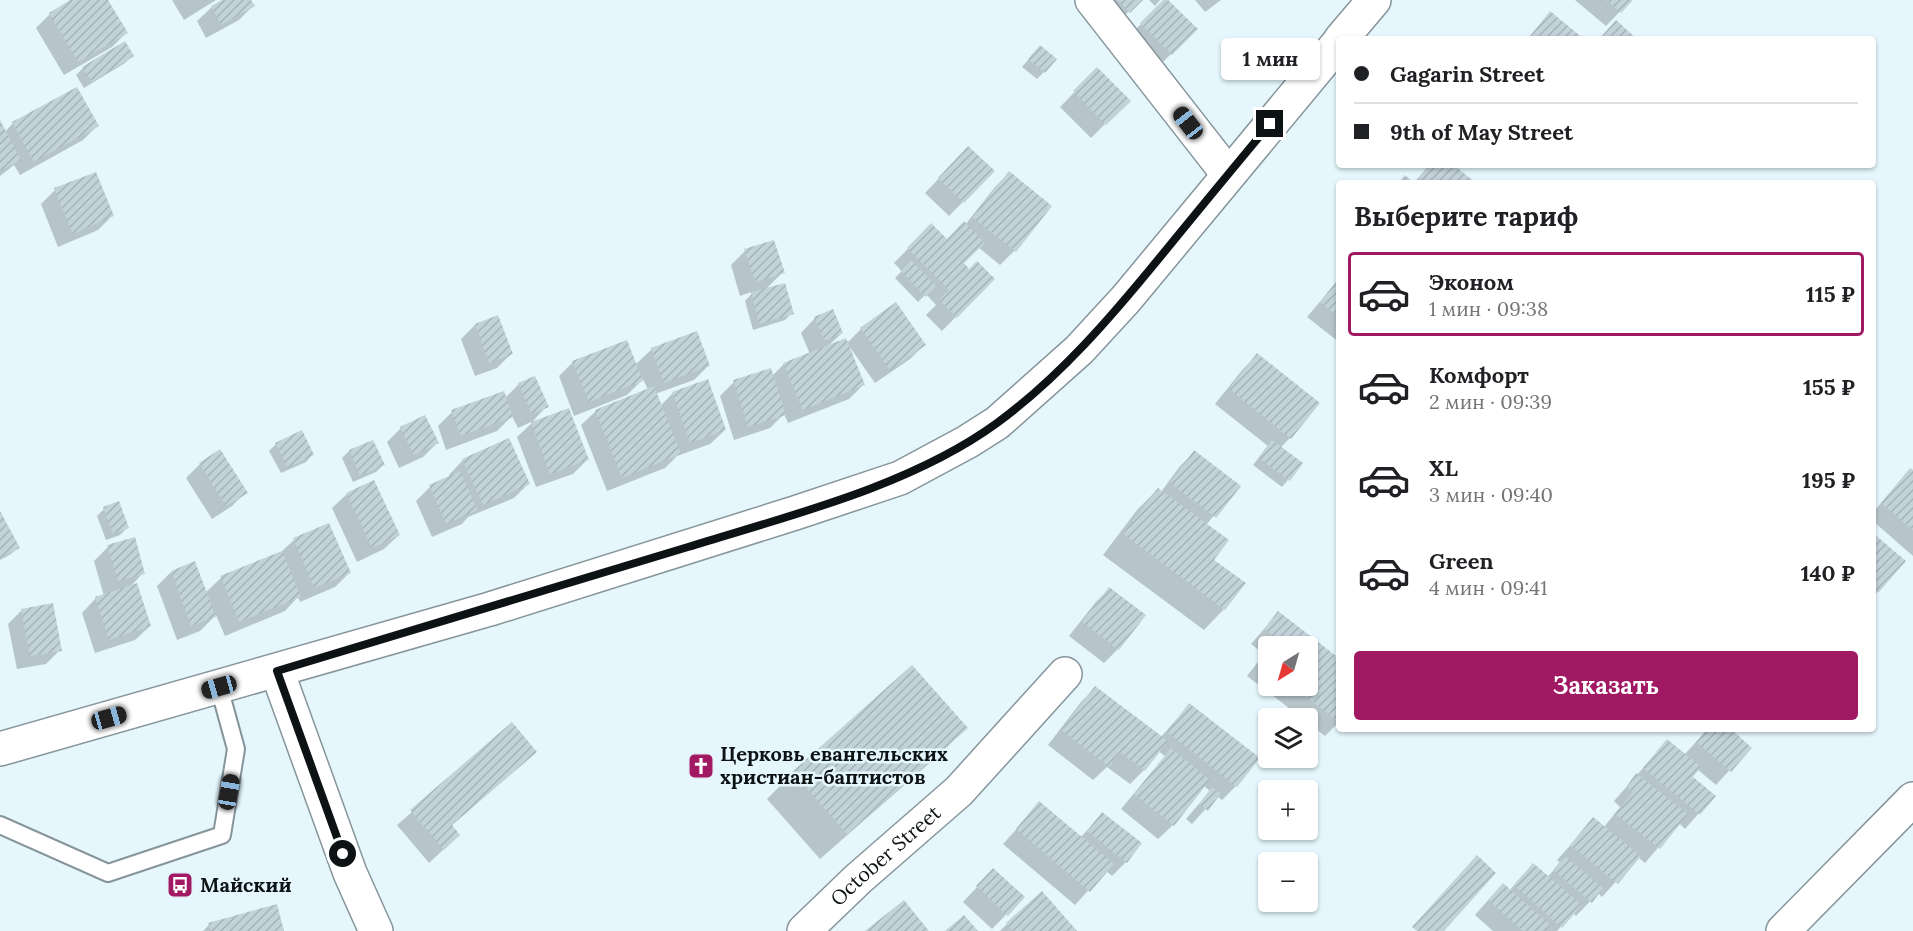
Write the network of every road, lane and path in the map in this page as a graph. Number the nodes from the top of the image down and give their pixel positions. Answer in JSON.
{"nodes":[{"id":1,"x":1092,"y":0,"type":"edge"},
{"id":2,"x":1374,"y":0,"type":"edge"},
{"id":3,"x":1343,"y":36,"type":"edge"},
{"id":4,"x":1336,"y":45,"type":"edge"},
{"id":5,"x":1228,"y":174,"type":"junction"},
{"id":6,"x":277,"y":671,"type":"junction"},
{"id":7,"x":1065,"y":674,"type":"dead end"},
{"id":8,"x":219,"y":687,"type":"junction"},
{"id":9,"x":0,"y":748,"type":"edge"},
{"id":10,"x":1913,"y":799,"type":"edge"},
{"id":11,"x":0,"y":825,"type":"edge"},
{"id":12,"x":376,"y":931,"type":"edge"},
{"id":13,"x":804,"y":931,"type":"edge"},
{"id":14,"x":1783,"y":931,"type":"edge"}],
"edges":[{"from":1,"to":5,"type":"street"},
{"from":2,"to":3,"type":"street"},
{"from":4,"to":5,"type":"street"},
{"from":5,"to":6,"type":"street"},
{"from":6,"to":8,"type":"street"},
{"from":6,"to":12,"type":"street"},
{"from":7,"to":13,"type":"street","name":"October Street"},
{"from":8,"to":9,"type":"street"},
{"from":8,"to":11,"type":"lane"},
{"from":10,"to":14,"type":"street"}]}
